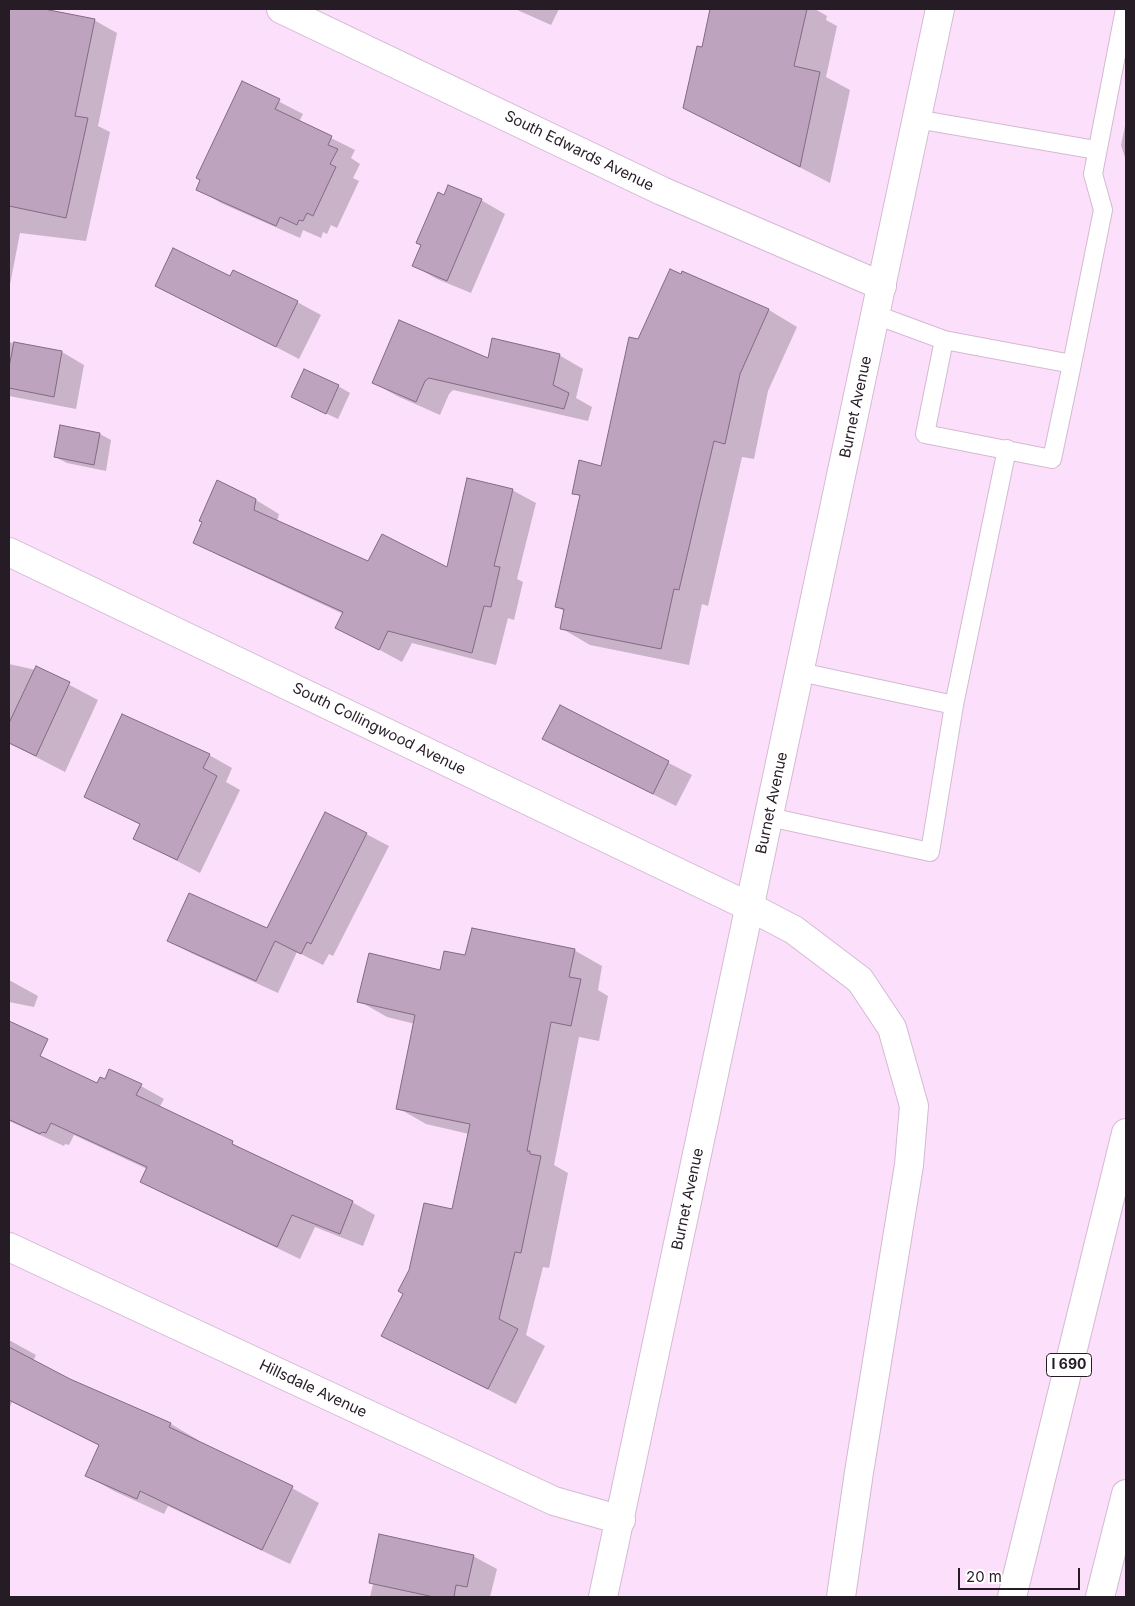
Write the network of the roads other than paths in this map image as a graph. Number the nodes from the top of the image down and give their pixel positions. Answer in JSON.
{"nodes":[{"id":1,"x":281,"y":9,"type":"edge"},
{"id":2,"x":940,"y":9,"type":"edge"},
{"id":3,"x":1125,"y":9,"type":"edge"},
{"id":4,"x":916,"y":119,"type":"junction"},
{"id":5,"x":1096,"y":150,"type":"junction"},
{"id":6,"x":882,"y":286,"type":"junction"},
{"id":7,"x":876,"y":315,"type":"junction"},
{"id":8,"x":944,"y":340,"type":"junction"},
{"id":9,"x":1072,"y":364,"type":"junction"},
{"id":10,"x":1006,"y":450,"type":"junction"},
{"id":11,"x":9,"y":552,"type":"edge"},
{"id":12,"x":800,"y":672,"type":"junction"},
{"id":13,"x":954,"y":705,"type":"junction"},
{"id":14,"x":769,"y":817,"type":"junction"},
{"id":15,"x":750,"y":907,"type":"junction"},
{"id":16,"x":1126,"y":1133,"type":"edge"},
{"id":17,"x":9,"y":1247,"type":"edge"},
{"id":18,"x":1126,"y":1494,"type":"edge"},
{"id":19,"x":621,"y":1520,"type":"junction"},
{"id":20,"x":603,"y":1597,"type":"edge"},
{"id":21,"x":841,"y":1597,"type":"edge"},
{"id":22,"x":1012,"y":1597,"type":"edge"},
{"id":23,"x":1100,"y":1597,"type":"edge"}],
"edges":[{"from":1,"to":6,"type":"main road","name":"South Edwards Avenue"},
{"from":2,"to":4,"type":"main road","name":"Burnet Avenue"},
{"from":3,"to":5,"type":"lane"},
{"from":4,"to":5,"type":"lane"},
{"from":4,"to":6,"type":"main road","name":"Burnet Avenue"},
{"from":5,"to":9,"type":"lane"},
{"from":6,"to":7,"type":"main road","name":"Burnet Avenue"},
{"from":7,"to":8,"type":"lane"},
{"from":7,"to":12,"type":"main road","name":"Burnet Avenue"},
{"from":8,"to":9,"type":"lane"},
{"from":8,"to":10,"type":"lane"},
{"from":9,"to":10,"type":"lane"},
{"from":10,"to":13,"type":"lane"},
{"from":11,"to":15,"type":"main road","name":"South Collingwood Avenue"},
{"from":12,"to":13,"type":"lane"},
{"from":12,"to":14,"type":"main road","name":"Burnet Avenue"},
{"from":13,"to":14,"type":"lane"},
{"from":14,"to":15,"type":"main road","name":"Burnet Avenue"},
{"from":15,"to":19,"type":"main road","name":"Burnet Avenue"},
{"from":15,"to":21,"type":"main road","name":"South Collingwood Avenue"},
{"from":16,"to":22,"type":"main road","number":"I 690"},
{"from":17,"to":19,"type":"main road","name":"Hillsdale Avenue"},
{"from":18,"to":23,"type":"main road"},
{"from":19,"to":20,"type":"main road","name":"Burnet Avenue"}]}
